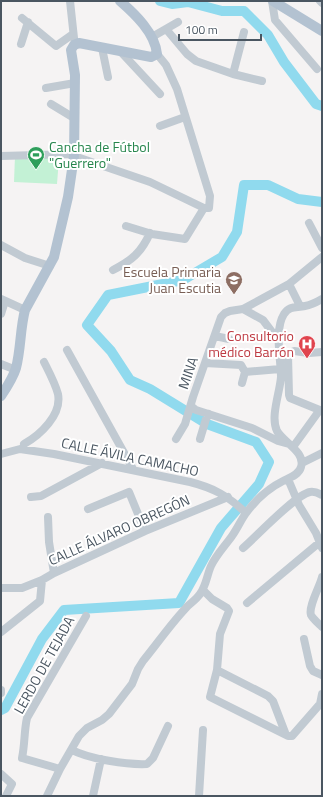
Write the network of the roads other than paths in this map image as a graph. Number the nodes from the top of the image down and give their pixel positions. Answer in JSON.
{"nodes":[{"id":1,"x":70,"y":1,"type":"edge"},
{"id":2,"x":120,"y":1,"type":"edge"},
{"id":3,"x":273,"y":1,"type":"edge"},
{"id":4,"x":286,"y":1,"type":"edge"},
{"id":5,"x":178,"y":22,"type":"dead end"},
{"id":6,"x":322,"y":23,"type":"edge"},
{"id":7,"x":166,"y":29,"type":"junction"},
{"id":8,"x":322,"y":31,"type":"edge"},
{"id":9,"x":244,"y":32,"type":"dead end"},
{"id":10,"x":73,"y":34,"type":"junction"},
{"id":11,"x":152,"y":37,"type":"junction"},
{"id":12,"x":21,"y":44,"type":"dead end"},
{"id":13,"x":74,"y":45,"type":"junction"},
{"id":14,"x":102,"y":48,"type":"junction"},
{"id":15,"x":121,"y":52,"type":"junction"},
{"id":16,"x":157,"y":54,"type":"junction"},
{"id":17,"x":317,"y":69,"type":"dead end"},
{"id":18,"x":233,"y":74,"type":"junction"},
{"id":19,"x":108,"y":77,"type":"dead end"},
{"id":20,"x":262,"y":81,"type":"dead end"},
{"id":21,"x":75,"y":82,"type":"junction"},
{"id":22,"x":46,"y":88,"type":"dead end"},
{"id":23,"x":160,"y":94,"type":"dead end"},
{"id":24,"x":51,"y":104,"type":"dead end"},
{"id":25,"x":185,"y":117,"type":"junction"},
{"id":26,"x":74,"y":118,"type":"junction"},
{"id":27,"x":160,"y":126,"type":"dead end"},
{"id":28,"x":74,"y":155,"type":"junction"},
{"id":29,"x":1,"y":156,"type":"edge"},
{"id":30,"x":207,"y":208,"type":"junction"},
{"id":31,"x":309,"y":223,"type":"dead end"},
{"id":32,"x":126,"y":226,"type":"dead end"},
{"id":33,"x":150,"y":233,"type":"junction"},
{"id":34,"x":1,"y":245,"type":"edge"},
{"id":35,"x":322,"y":248,"type":"edge"},
{"id":36,"x":322,"y":257,"type":"edge"},
{"id":37,"x":50,"y":266,"type":"junction"},
{"id":38,"x":114,"y":270,"type":"dead end"},
{"id":39,"x":289,"y":284,"type":"junction"},
{"id":40,"x":322,"y":299,"type":"edge"},
{"id":41,"x":3,"y":300,"type":"edge"},
{"id":42,"x":300,"y":306,"type":"junction"},
{"id":43,"x":243,"y":309,"type":"junction"},
{"id":44,"x":25,"y":310,"type":"junction"},
{"id":45,"x":1,"y":314,"type":"edge"},
{"id":46,"x":215,"y":336,"type":"junction"},
{"id":47,"x":279,"y":336,"type":"junction"},
{"id":48,"x":229,"y":340,"type":"dead end"},
{"id":49,"x":67,"y":350,"type":"dead end"},
{"id":50,"x":322,"y":352,"type":"edge"},
{"id":51,"x":288,"y":355,"type":"junction"},
{"id":52,"x":44,"y":362,"type":"dead end"},
{"id":53,"x":205,"y":363,"type":"junction"},
{"id":54,"x":1,"y":364,"type":"edge"},
{"id":55,"x":280,"y":369,"type":"junction"},
{"id":56,"x":16,"y":370,"type":"junction"},
{"id":57,"x":245,"y":372,"type":"junction"},
{"id":58,"x":242,"y":383,"type":"dead end"},
{"id":59,"x":1,"y":396,"type":"edge"},
{"id":60,"x":190,"y":410,"type":"junction"},
{"id":61,"x":321,"y":411,"type":"edge"},
{"id":62,"x":206,"y":420,"type":"junction"},
{"id":63,"x":176,"y":439,"type":"dead end"},
{"id":64,"x":200,"y":439,"type":"dead end"},
{"id":65,"x":22,"y":446,"type":"junction"},
{"id":66,"x":291,"y":446,"type":"junction"},
{"id":67,"x":322,"y":453,"type":"edge"},
{"id":68,"x":1,"y":454,"type":"edge"},
{"id":69,"x":102,"y":463,"type":"junction"},
{"id":70,"x":302,"y":463,"type":"junction"},
{"id":71,"x":133,"y":469,"type":"junction"},
{"id":72,"x":288,"y":479,"type":"junction"},
{"id":73,"x":322,"y":495,"type":"edge"},
{"id":74,"x":228,"y":497,"type":"junction"},
{"id":75,"x":31,"y":498,"type":"dead end"},
{"id":76,"x":296,"y":499,"type":"junction"},
{"id":77,"x":88,"y":509,"type":"dead end"},
{"id":78,"x":246,"y":513,"type":"junction"},
{"id":79,"x":48,"y":517,"type":"dead end"},
{"id":80,"x":145,"y":531,"type":"junction"},
{"id":81,"x":321,"y":545,"type":"edge"},
{"id":82,"x":243,"y":548,"type":"dead end"},
{"id":83,"x":54,"y":573,"type":"junction"},
{"id":84,"x":322,"y":577,"type":"edge"},
{"id":85,"x":42,"y":580,"type":"junction"},
{"id":86,"x":1,"y":588,"type":"edge"},
{"id":87,"x":203,"y":590,"type":"junction"},
{"id":88,"x":247,"y":603,"type":"dead end"},
{"id":89,"x":86,"y":616,"type":"dead end"},
{"id":90,"x":321,"y":621,"type":"edge"},
{"id":91,"x":1,"y":632,"type":"edge"},
{"id":92,"x":304,"y":639,"type":"dead end"},
{"id":93,"x":217,"y":670,"type":"junction"},
{"id":94,"x":322,"y":675,"type":"edge"},
{"id":95,"x":322,"y":694,"type":"edge"},
{"id":96,"x":321,"y":706,"type":"edge"},
{"id":97,"x":168,"y":726,"type":"dead end"},
{"id":98,"x":203,"y":730,"type":"dead end"},
{"id":99,"x":286,"y":734,"type":"junction"},
{"id":100,"x":72,"y":750,"type":"junction"},
{"id":101,"x":101,"y":759,"type":"junction"},
{"id":102,"x":60,"y":769,"type":"junction"},
{"id":103,"x":1,"y":774,"type":"edge"},
{"id":104,"x":6,"y":796,"type":"edge"},
{"id":105,"x":47,"y":796,"type":"edge"},
{"id":106,"x":93,"y":796,"type":"edge"},
{"id":107,"x":199,"y":796,"type":"edge"}],
"edges":[{"from":1,"to":10,"type":"street"},
{"from":2,"to":11,"type":"main road"},
{"from":3,"to":8,"type":"main road"},
{"from":3,"to":17,"type":"street"},
{"from":4,"to":6,"type":"main road"},
{"from":5,"to":7,"type":"street"},
{"from":7,"to":11,"type":"street"},
{"from":7,"to":18,"type":"street"},
{"from":9,"to":18,"type":"street"},
{"from":10,"to":12,"type":"street"},
{"from":10,"to":13,"type":"street"},
{"from":11,"to":16,"type":"main road"},
{"from":13,"to":14,"type":"main road"},
{"from":13,"to":21,"type":"main road"},
{"from":14,"to":15,"type":"main road"},
{"from":14,"to":19,"type":"street"},
{"from":15,"to":16,"type":"main road"},
{"from":15,"to":23,"type":"street"},
{"from":16,"to":25,"type":"street"},
{"from":18,"to":20,"type":"street"},
{"from":21,"to":22,"type":"street"},
{"from":21,"to":26,"type":"main road"},
{"from":24,"to":26,"type":"street"},
{"from":25,"to":27,"type":"street"},
{"from":25,"to":30,"type":"street"},
{"from":26,"to":28,"type":"main road"},
{"from":28,"to":29,"type":"street"},
{"from":28,"to":30,"type":"street"},
{"from":28,"to":37,"type":"main road"},
{"from":30,"to":33,"type":"street"},
{"from":31,"to":35,"type":"street"},
{"from":32,"to":33,"type":"street"},
{"from":33,"to":38,"type":"street"},
{"from":34,"to":37,"type":"street"},
{"from":36,"to":39,"type":"street"},
{"from":37,"to":44,"type":"main road"},
{"from":39,"to":42,"type":"street"},
{"from":39,"to":43,"type":"street"},
{"from":40,"to":42,"type":"street"},
{"from":41,"to":44,"type":"street"},
{"from":41,"to":45,"type":"street"},
{"from":42,"to":47,"type":"street"},
{"from":43,"to":46,"type":"street","name":"MINA"},
{"from":43,"to":47,"type":"street"},
{"from":44,"to":56,"type":"main road"},
{"from":46,"to":48,"type":"street"},
{"from":46,"to":53,"type":"street","name":"MINA"},
{"from":47,"to":55,"type":"street"},
{"from":49,"to":71,"type":"street"},
{"from":50,"to":51,"type":"street"},
{"from":51,"to":55,"type":"street"},
{"from":51,"to":61,"type":"street"},
{"from":52,"to":65,"type":"street"},
{"from":53,"to":57,"type":"street"},
{"from":53,"to":60,"type":"street","name":"MINA"},
{"from":54,"to":56,"type":"street"},
{"from":55,"to":57,"type":"street"},
{"from":55,"to":66,"type":"street"},
{"from":56,"to":59,"type":"main road"},
{"from":57,"to":58,"type":"street"},
{"from":60,"to":62,"type":"street","name":"MINA"},
{"from":60,"to":63,"type":"street"},
{"from":61,"to":66,"type":"street"},
{"from":62,"to":64,"type":"street"},
{"from":62,"to":66,"type":"street","name":"MINA"},
{"from":65,"to":68,"type":"street","name":"CALLE ÁVILA CAMACHO"},
{"from":65,"to":69,"type":"street","name":"CALLE ÁVILA CAMACHO"},
{"from":66,"to":70,"type":"street"},
{"from":67,"to":70,"type":"street"},
{"from":69,"to":71,"type":"street","name":"CALLE ÁVILA CAMACHO"},
{"from":69,"to":75,"type":"street"},
{"from":70,"to":72,"type":"street"},
{"from":71,"to":74,"type":"street","name":"CALLE ÁVILA CAMACHO"},
{"from":72,"to":76,"type":"street"},
{"from":72,"to":78,"type":"street"},
{"from":73,"to":76,"type":"street"},
{"from":74,"to":78,"type":"street","name":"CALLE ÁVILA CAMACHO"},
{"from":74,"to":80,"type":"street","name":"CALLE ÁLVARO OBREGÓN"},
{"from":76,"to":81,"type":"street"},
{"from":76,"to":82,"type":"street"},
{"from":77,"to":80,"type":"street"},
{"from":78,"to":87,"type":"street"},
{"from":79,"to":83,"type":"street"},
{"from":80,"to":83,"type":"street","name":"CALLE ÁLVARO OBREGÓN"},
{"from":81,"to":88,"type":"street"},
{"from":83,"to":85,"type":"street","name":"CALLE ÁLVARO OBREGÓN"},
{"from":84,"to":90,"type":"street"},
{"from":85,"to":86,"type":"street"},
{"from":85,"to":91,"type":"street","name":"CALLE ÁLVARO OBREGÓN"},
{"from":87,"to":93,"type":"street"},
{"from":87,"to":100,"type":"street"},
{"from":89,"to":102,"type":"street","name":"LERDO DE TEJADA"},
{"from":92,"to":94,"type":"street"},
{"from":93,"to":99,"type":"street"},
{"from":93,"to":99,"type":"street"},
{"from":95,"to":96,"type":"street"},
{"from":96,"to":99,"type":"street"},
{"from":97,"to":101,"type":"street"},
{"from":98,"to":107,"type":"street"},
{"from":100,"to":101,"type":"street"},
{"from":100,"to":102,"type":"street"},
{"from":101,"to":106,"type":"street"},
{"from":102,"to":105,"type":"street"},
{"from":103,"to":104,"type":"street"}]}
